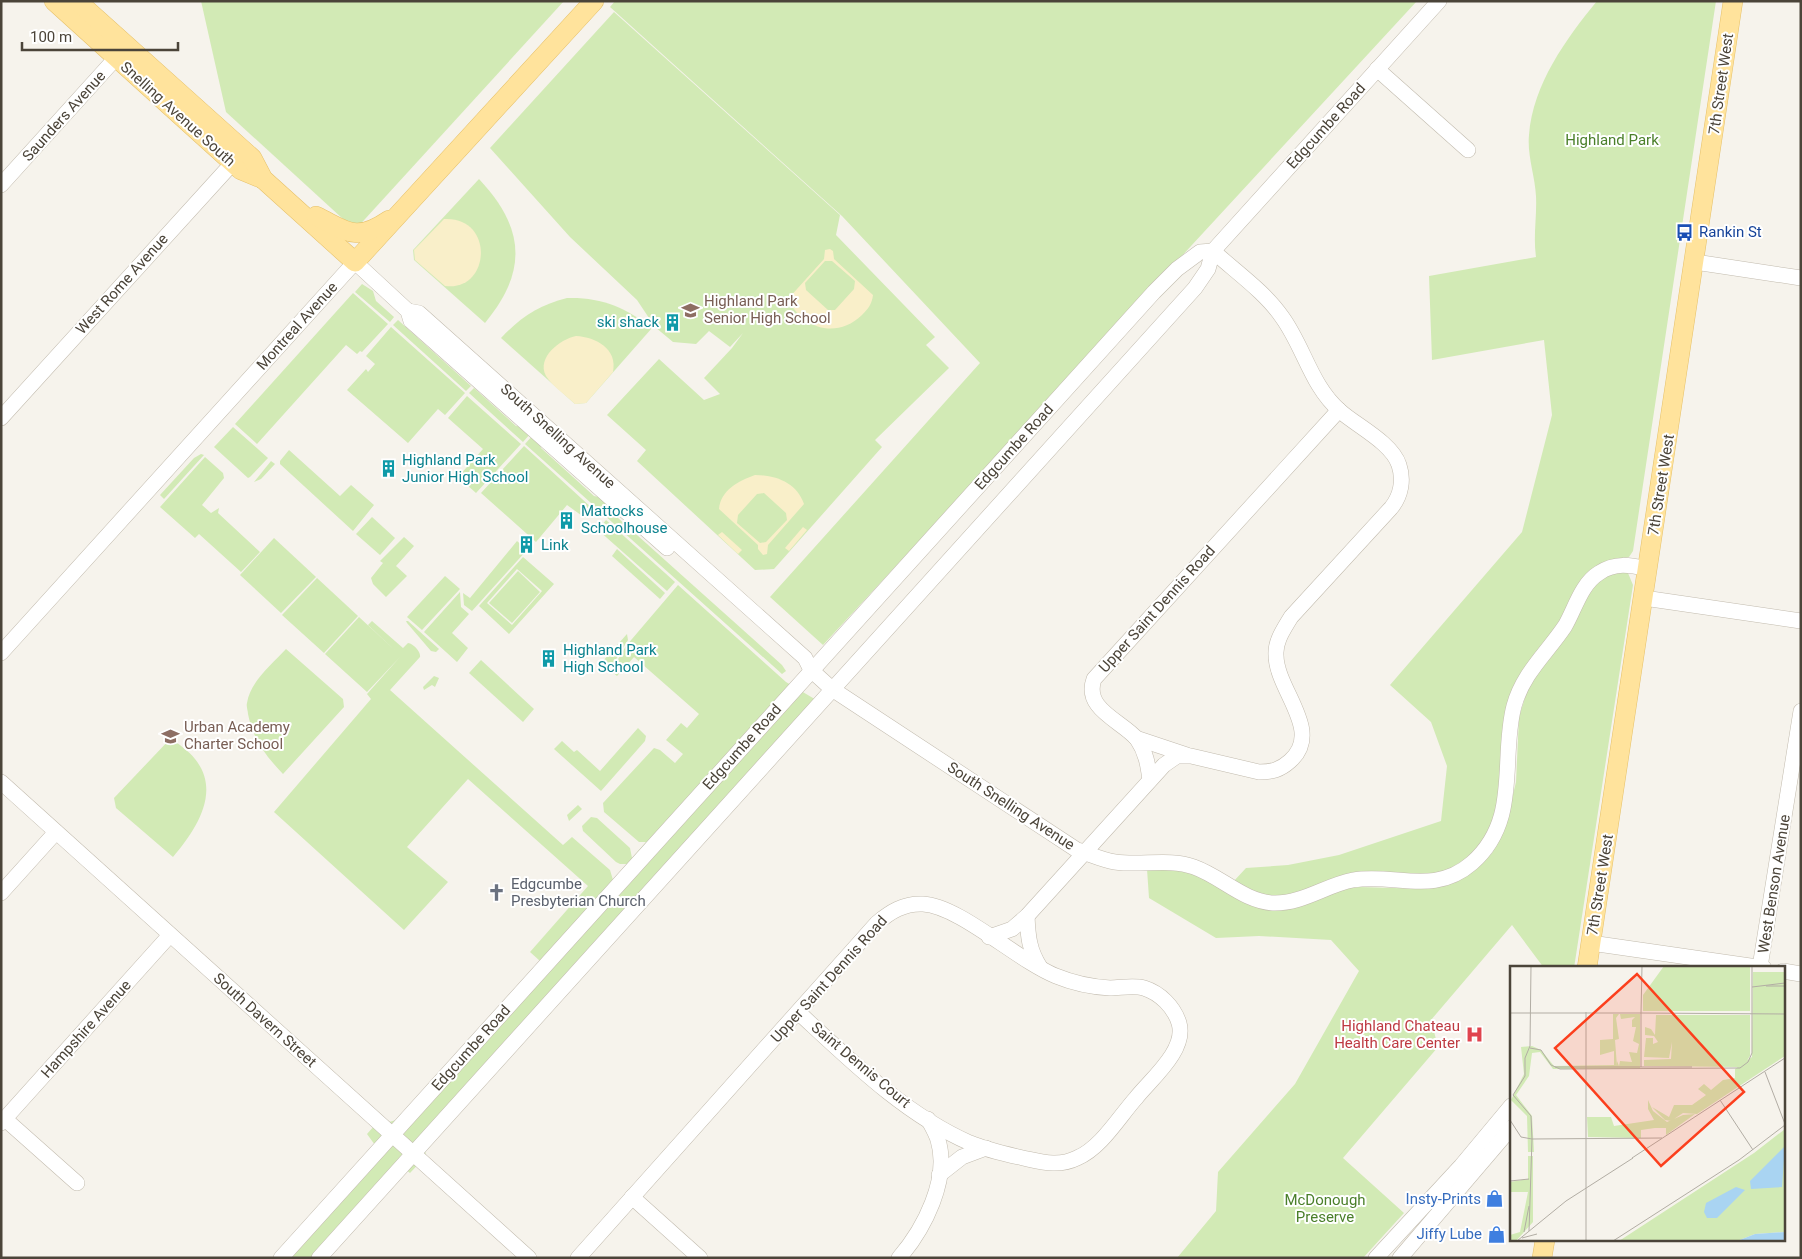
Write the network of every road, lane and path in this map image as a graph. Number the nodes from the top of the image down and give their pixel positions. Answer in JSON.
{"nodes":[{"id":1,"x":54,"y":1,"type":"edge"},
{"id":2,"x":76,"y":1,"type":"edge"},
{"id":3,"x":594,"y":1,"type":"edge"},
{"id":4,"x":1439,"y":1,"type":"edge"},
{"id":5,"x":1733,"y":1,"type":"edge"},
{"id":6,"x":121,"y":52,"type":"junction"},
{"id":7,"x":1377,"y":69,"type":"junction"},
{"id":8,"x":1468,"y":150,"type":"dead end"},
{"id":9,"x":238,"y":157,"type":"junction"},
{"id":10,"x":1,"y":185,"type":"edge"},
{"id":11,"x":426,"y":185,"type":"junction"},
{"id":12,"x":295,"y":208,"type":"junction"},
{"id":13,"x":1213,"y":251,"type":"junction"},
{"id":14,"x":356,"y":262,"type":"junction"},
{"id":15,"x":1695,"y":262,"type":"junction"},
{"id":16,"x":1801,"y":278,"type":"edge"},
{"id":17,"x":1339,"y":410,"type":"junction"},
{"id":18,"x":1,"y":418,"type":"edge"},
{"id":19,"x":1648,"y":569,"type":"junction"},
{"id":20,"x":1644,"y":598,"type":"junction"},
{"id":21,"x":1801,"y":621,"type":"edge"},
{"id":22,"x":1,"y":652,"type":"edge"},
{"id":23,"x":811,"y":670,"type":"junction"},
{"id":24,"x":832,"y":689,"type":"junction"},
{"id":25,"x":1801,"y":711,"type":"edge"},
{"id":26,"x":1136,"y":738,"type":"junction"},
{"id":27,"x":1190,"y":756,"type":"junction"},
{"id":28,"x":1150,"y":780,"type":"junction"},
{"id":29,"x":1,"y":782,"type":"edge"},
{"id":30,"x":56,"y":832,"type":"junction"},
{"id":31,"x":1086,"y":853,"type":"junction"},
{"id":32,"x":1,"y":893,"type":"edge"},
{"id":33,"x":1027,"y":916,"type":"junction"},
{"id":34,"x":170,"y":934,"type":"junction"},
{"id":35,"x":989,"y":937,"type":"junction"},
{"id":36,"x":1591,"y":943,"type":"junction"},
{"id":37,"x":1587,"y":966,"type":"edge"},
{"id":38,"x":1748,"y":966,"type":"edge"},
{"id":39,"x":1762,"y":966,"type":"edge"},
{"id":40,"x":1042,"y":970,"type":"junction"},
{"id":41,"x":1784,"y":971,"type":"edge"},
{"id":42,"x":1801,"y":974,"type":"edge"},
{"id":43,"x":798,"y":1012,"type":"junction"},
{"id":44,"x":1510,"y":1107,"type":"edge"},
{"id":45,"x":928,"y":1118,"type":"junction"},
{"id":46,"x":3,"y":1121,"type":"edge"},
{"id":47,"x":1510,"y":1129,"type":"edge"},
{"id":48,"x":392,"y":1135,"type":"junction"},
{"id":49,"x":986,"y":1148,"type":"junction"},
{"id":50,"x":413,"y":1154,"type":"junction"},
{"id":51,"x":939,"y":1176,"type":"junction"},
{"id":52,"x":77,"y":1183,"type":"dead end"},
{"id":53,"x":632,"y":1197,"type":"junction"},
{"id":54,"x":1545,"y":1242,"type":"edge"},
{"id":55,"x":281,"y":1258,"type":"edge"},
{"id":56,"x":319,"y":1258,"type":"edge"},
{"id":57,"x":529,"y":1258,"type":"edge"},
{"id":58,"x":578,"y":1258,"type":"edge"},
{"id":59,"x":700,"y":1258,"type":"edge"},
{"id":60,"x":899,"y":1258,"type":"edge"},
{"id":61,"x":1376,"y":1258,"type":"edge"},
{"id":62,"x":1400,"y":1258,"type":"edge"},
{"id":63,"x":1542,"y":1258,"type":"edge"}],
"edges":[{"from":1,"to":6,"type":"main road","name":"Snelling Avenue South"},
{"from":2,"to":6,"type":"main road","name":"Snelling Avenue South"},
{"from":3,"to":11,"type":"main road","name":"Montreal Avenue"},
{"from":4,"to":7,"type":"street","name":"Edgcumbe Road"},
{"from":5,"to":15,"type":"main road","name":"7th Street West"},
{"from":6,"to":9,"type":"main road","name":"Snelling Avenue South"},
{"from":6,"to":10,"type":"street","name":"Saunders Avenue"},
{"from":7,"to":8,"type":"street"},
{"from":7,"to":13,"type":"street","name":"Edgcumbe Road"},
{"from":9,"to":12,"type":"main road","name":"Snelling Avenue South"},
{"from":9,"to":18,"type":"street","name":"West Rome Avenue"},
{"from":11,"to":12,"type":"main road"},
{"from":11,"to":14,"type":"main road","name":"Montreal Avenue"},
{"from":12,"to":14,"type":"main road","name":"Snelling Avenue South"},
{"from":13,"to":17,"type":"street"},
{"from":13,"to":23,"type":"street","name":"Edgcumbe Road"},
{"from":13,"to":24,"type":"street","name":"Edgcumbe Road"},
{"from":14,"to":22,"type":"street","name":"Montreal Avenue"},
{"from":14,"to":23,"type":"street","name":"South Snelling Avenue"},
{"from":15,"to":16,"type":"street"},
{"from":15,"to":19,"type":"main road","name":"7th Street West"},
{"from":17,"to":26,"type":"street","name":"Upper Saint Dennis Road"},
{"from":17,"to":27,"type":"street"},
{"from":19,"to":20,"type":"main road","name":"7th Street West"},
{"from":19,"to":31,"type":"street","name":"South Snelling Avenue"},
{"from":20,"to":21,"type":"street"},
{"from":20,"to":36,"type":"main road","name":"7th Street West"},
{"from":23,"to":24,"type":"street","name":"South Snelling Avenue"},
{"from":23,"to":48,"type":"street","name":"Edgcumbe Road"},
{"from":24,"to":31,"type":"street","name":"South Snelling Avenue"},
{"from":24,"to":50,"type":"street","name":"Edgcumbe Road"},
{"from":25,"to":39,"type":"street","name":"West Benson Avenue"},
{"from":26,"to":27,"type":"street"},
{"from":26,"to":28,"type":"street","name":"Upper Saint Dennis Road"},
{"from":27,"to":28,"type":"street"},
{"from":28,"to":31,"type":"street"},
{"from":29,"to":30,"type":"street","name":"South Davern Street"},
{"from":30,"to":32,"type":"street"},
{"from":30,"to":34,"type":"street","name":"South Davern Street"},
{"from":31,"to":33,"type":"street"},
{"from":33,"to":35,"type":"street"},
{"from":33,"to":40,"type":"street"},
{"from":34,"to":46,"type":"street","name":"Hampshire Avenue"},
{"from":34,"to":48,"type":"street","name":"South Davern Street"},
{"from":35,"to":40,"type":"street","name":"Upper Saint Dennis Road"},
{"from":35,"to":43,"type":"street","name":"Upper Saint Dennis Road"},
{"from":36,"to":37,"type":"main road","name":"7th Street West"},
{"from":36,"to":38,"type":"street"},
{"from":40,"to":49,"type":"street","name":"Saint Dennis Court"},
{"from":41,"to":42,"type":"street"},
{"from":43,"to":45,"type":"street","name":"Saint Dennis Court"},
{"from":43,"to":53,"type":"street","name":"Upper Saint Dennis Road"},
{"from":44,"to":61,"type":"street"},
{"from":45,"to":49,"type":"street","name":"Saint Dennis Court"},
{"from":45,"to":51,"type":"street"},
{"from":46,"to":52,"type":"street"},
{"from":47,"to":62,"type":"street"},
{"from":48,"to":50,"type":"street","name":"South Davern Street"},
{"from":48,"to":55,"type":"street","name":"Edgcumbe Road"},
{"from":49,"to":51,"type":"street"},
{"from":50,"to":56,"type":"street","name":"Edgcumbe Road"},
{"from":50,"to":57,"type":"street","name":"South Davern Street"},
{"from":51,"to":60,"type":"street"},
{"from":53,"to":58,"type":"street","name":"Upper Saint Dennis Road"},
{"from":53,"to":59,"type":"street"},
{"from":54,"to":63,"type":"main road"}]}
